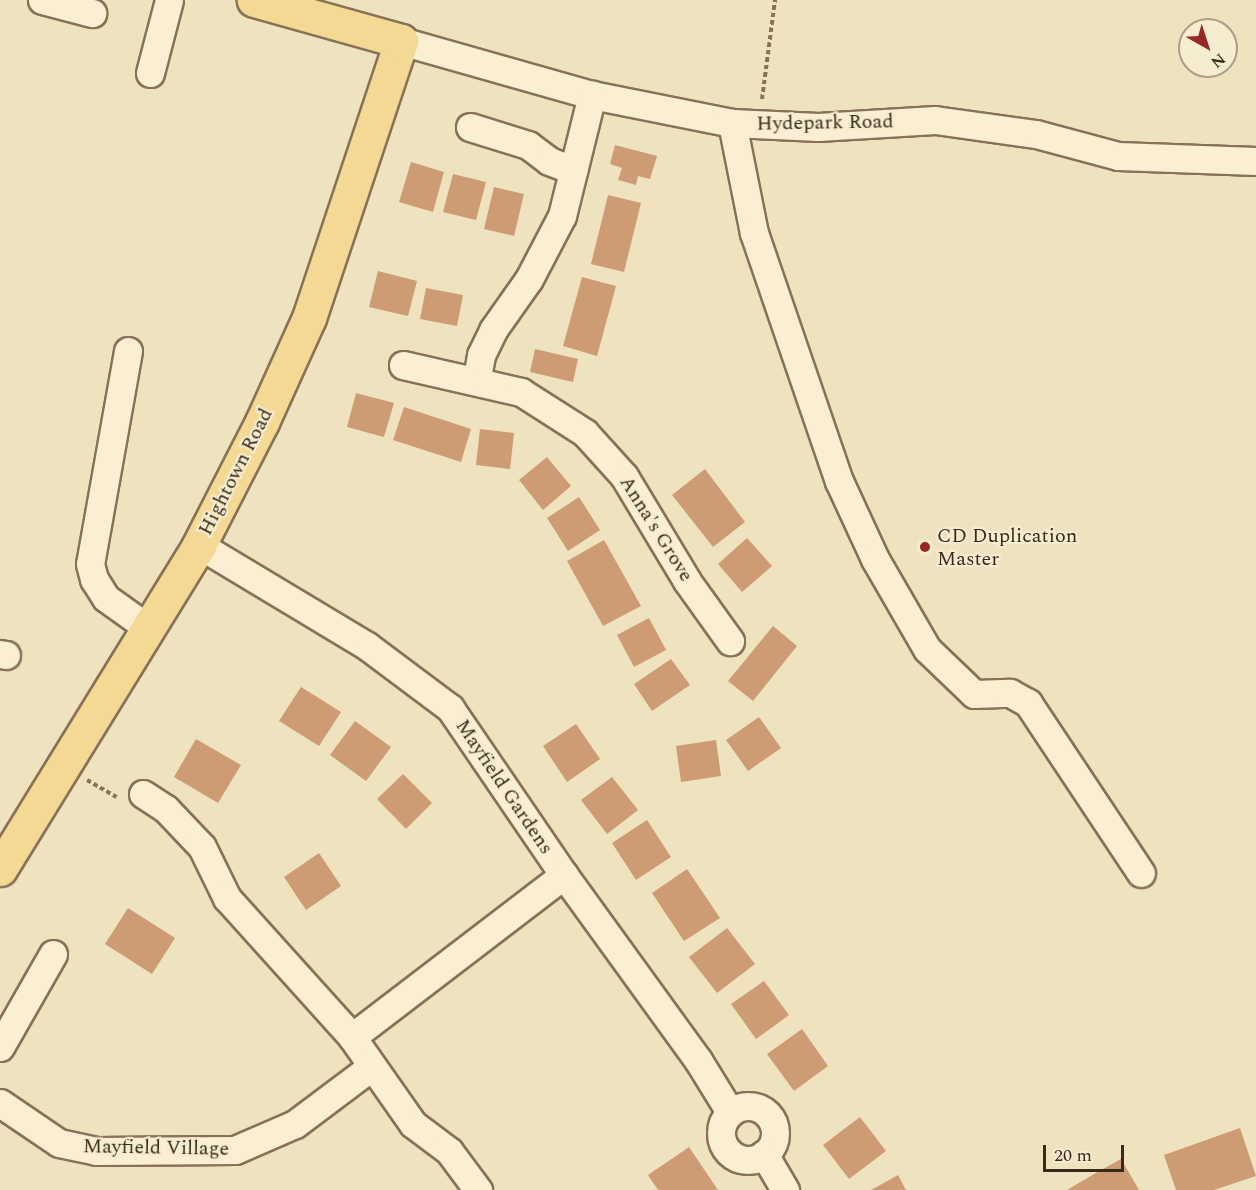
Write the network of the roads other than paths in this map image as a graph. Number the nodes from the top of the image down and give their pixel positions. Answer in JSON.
{"nodes":[{"id":1,"x":42,"y":0,"type":"edge"},
{"id":2,"x":169,"y":0,"type":"edge"},
{"id":3,"x":254,"y":0,"type":"edge"},
{"id":4,"x":92,"y":13,"type":"dead end"},
{"id":5,"x":401,"y":40,"type":"junction"},
{"id":6,"x":150,"y":73,"type":"dead end"},
{"id":7,"x":592,"y":95,"type":"junction"},
{"id":8,"x":732,"y":123,"type":"junction"},
{"id":9,"x":470,"y":127,"type":"dead end"},
{"id":10,"x":1256,"y":161,"type":"edge"},
{"id":11,"x":573,"y":170,"type":"junction"},
{"id":12,"x":128,"y":351,"type":"dead end"},
{"id":13,"x":404,"y":365,"type":"dead end"},
{"id":14,"x":477,"y":378,"type":"junction"},
{"id":15,"x":199,"y":545,"type":"junction"},
{"id":16,"x":148,"y":628,"type":"junction"},
{"id":17,"x":730,"y":641,"type":"dead end"},
{"id":18,"x":143,"y":794,"type":"road end"},
{"id":19,"x":1,"y":864,"type":"edge"},
{"id":20,"x":1141,"y":873,"type":"dead end"},
{"id":21,"x":564,"y":875,"type":"junction"},
{"id":22,"x":53,"y":954,"type":"dead end"},
{"id":23,"x":352,"y":1037,"type":"junction"},
{"id":24,"x":0,"y":1047,"type":"edge"},
{"id":25,"x":372,"y":1067,"type":"junction"},
{"id":26,"x":0,"y":1103,"type":"edge"},
{"id":27,"x":730,"y":1112,"type":"junction"},
{"id":28,"x":764,"y":1154,"type":"junction"},
{"id":29,"x":478,"y":1190,"type":"edge"},
{"id":30,"x":785,"y":1190,"type":"edge"}],
"edges":[{"from":1,"to":4,"type":"street"},
{"from":2,"to":6,"type":"street"},
{"from":3,"to":5,"type":"main road"},
{"from":5,"to":7,"type":"street","name":"Hydepark Road"},
{"from":5,"to":15,"type":"main road","name":"Hightown Road"},
{"from":7,"to":8,"type":"street","name":"Hydepark Road"},
{"from":7,"to":11,"type":"street"},
{"from":8,"to":10,"type":"street","name":"Hydepark Road"},
{"from":8,"to":20,"type":"street"},
{"from":9,"to":11,"type":"street"},
{"from":11,"to":14,"type":"street"},
{"from":12,"to":16,"type":"street"},
{"from":13,"to":14,"type":"street","name":"Anna's Grove"},
{"from":14,"to":17,"type":"street","name":"Anna's Grove"},
{"from":15,"to":16,"type":"main road","name":"Hightown Road"},
{"from":15,"to":21,"type":"street","name":"Mayfield Gardens"},
{"from":16,"to":19,"type":"main road","name":"Hightown Road"},
{"from":18,"to":23,"type":"street"},
{"from":21,"to":23,"type":"street"},
{"from":21,"to":27,"type":"street","name":"Mayfield Gardens"},
{"from":22,"to":24,"type":"street"},
{"from":23,"to":25,"type":"street"},
{"from":25,"to":26,"type":"street","name":"Mayfield Village"},
{"from":25,"to":29,"type":"street"},
{"from":27,"to":28,"type":"street"},
{"from":27,"to":28,"type":"street"},
{"from":28,"to":30,"type":"street"}]}
